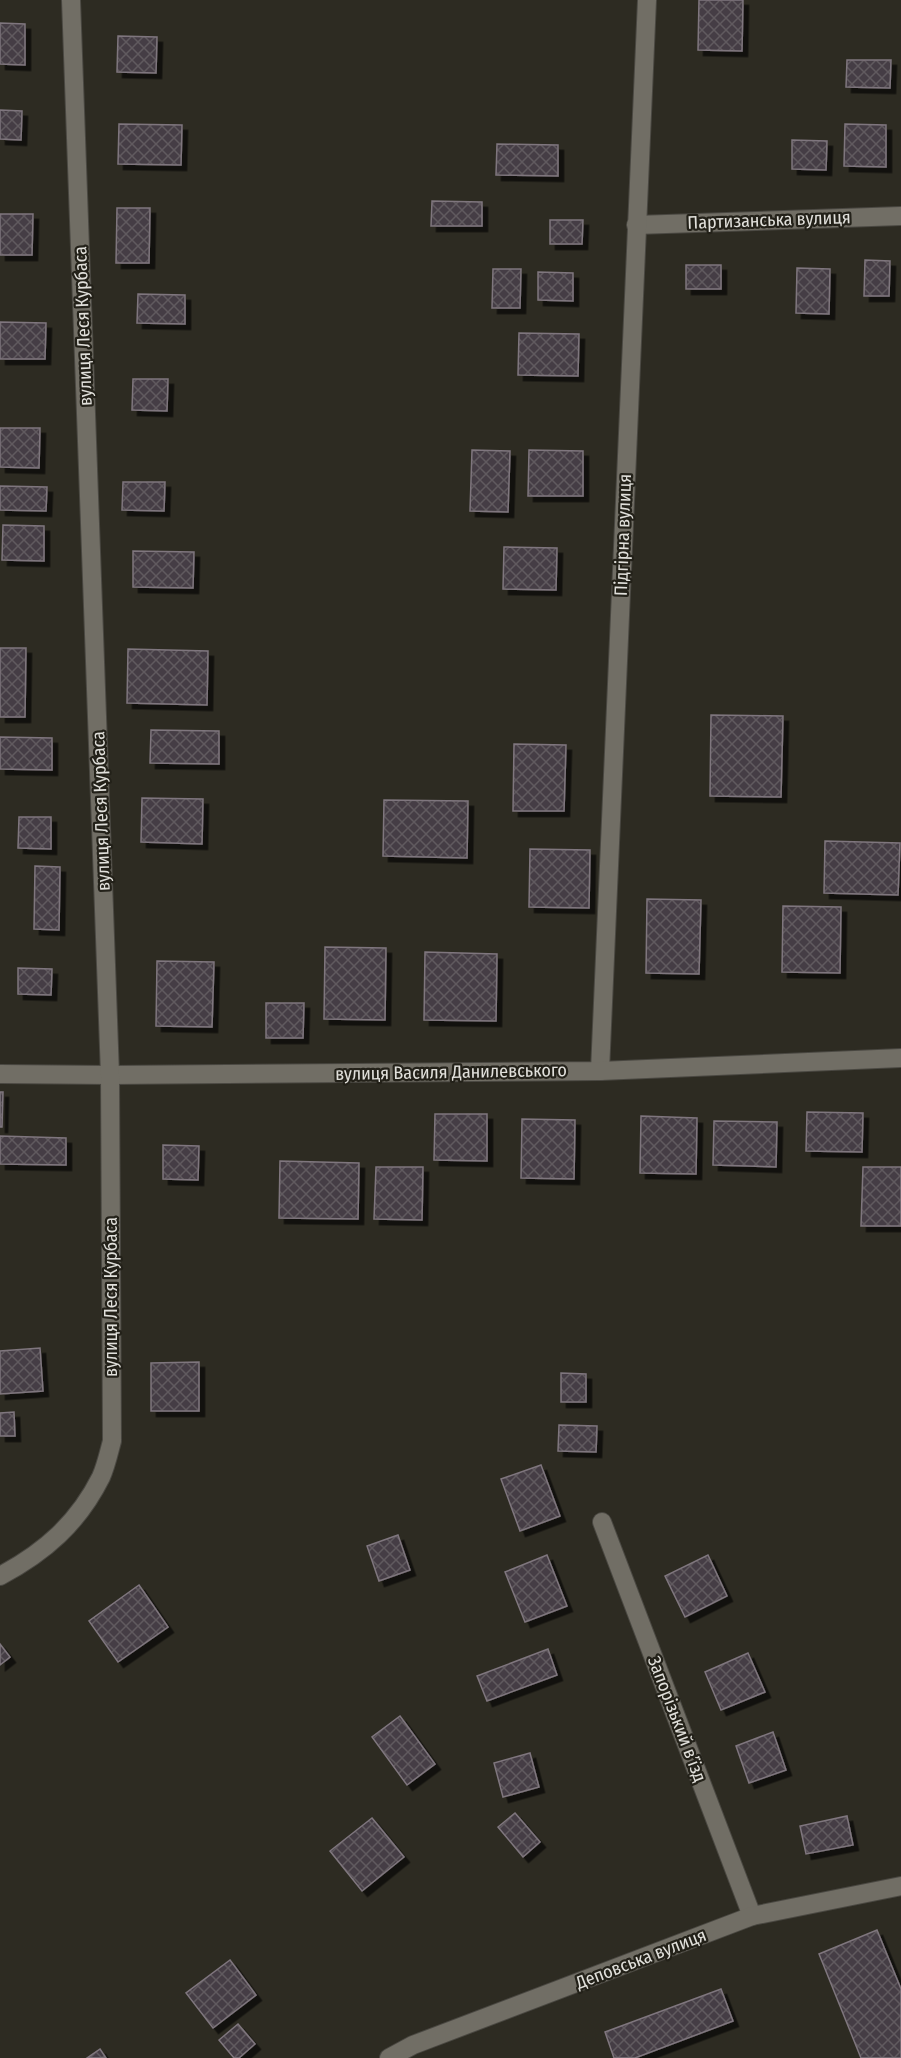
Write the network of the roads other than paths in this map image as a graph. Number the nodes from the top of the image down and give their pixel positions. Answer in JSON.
{"nodes":[{"id":1,"x":71,"y":0,"type":"edge"},
{"id":2,"x":647,"y":0,"type":"edge"},
{"id":3,"x":901,"y":216,"type":"edge"},
{"id":4,"x":636,"y":225,"type":"junction"},
{"id":5,"x":901,"y":1058,"type":"edge"},
{"id":6,"x":600,"y":1071,"type":"junction"},
{"id":7,"x":0,"y":1074,"type":"edge"},
{"id":8,"x":110,"y":1076,"type":"junction"},
{"id":9,"x":602,"y":1522,"type":"dead end"},
{"id":10,"x":0,"y":1576,"type":"edge"},
{"id":11,"x":901,"y":1886,"type":"edge"},
{"id":12,"x":752,"y":1916,"type":"junction"},
{"id":13,"x":388,"y":2058,"type":"edge"}],
"edges":[{"from":1,"to":8,"type":"street","name":"вулиця Леся Курбаса"},
{"from":2,"to":4,"type":"street","name":"Підгірна вулиця"},
{"from":3,"to":4,"type":"street","name":"Партизанська вулиця"},
{"from":4,"to":6,"type":"street","name":"Підгірна вулиця"},
{"from":5,"to":6,"type":"street","name":"вулиця Василя Данилевського"},
{"from":6,"to":8,"type":"street","name":"вулиця Василя Данилевського"},
{"from":7,"to":8,"type":"street","name":"вулиця Василя Данилевського"},
{"from":8,"to":10,"type":"street","name":"вулиця Леся Курбаса"},
{"from":9,"to":12,"type":"street","name":"Запорізький вʼїзд"},
{"from":11,"to":12,"type":"street","name":"Деповська вулиця"},
{"from":12,"to":13,"type":"street","name":"Деповська вулиця"}]}
